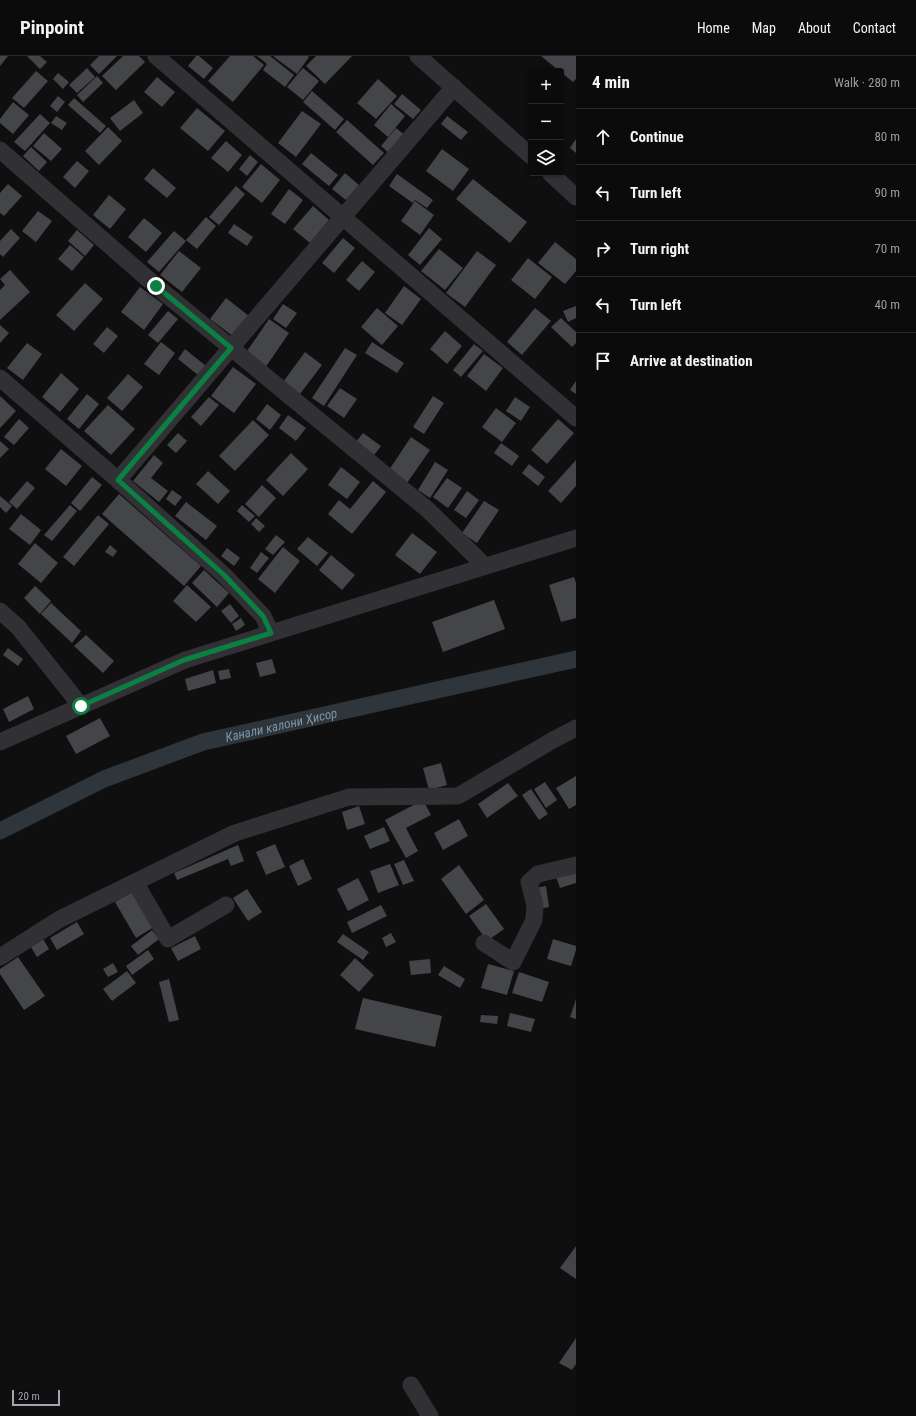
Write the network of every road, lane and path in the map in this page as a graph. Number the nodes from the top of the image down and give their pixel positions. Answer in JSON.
{"nodes":[{"id":1,"x":156,"y":56,"type":"edge"},
{"id":2,"x":418,"y":56,"type":"edge"},
{"id":3,"x":454,"y":87,"type":"junction"},
{"id":4,"x":0,"y":150,"type":"edge"},
{"id":5,"x":528,"y":153,"type":"edge"},
{"id":6,"x":553,"y":176,"type":"edge"},
{"id":7,"x":576,"y":197,"type":"edge"},
{"id":8,"x":343,"y":217,"type":"junction"},
{"id":9,"x":231,"y":348,"type":"junction"},
{"id":10,"x":0,"y":378,"type":"edge"},
{"id":11,"x":576,"y":418,"type":"edge"},
{"id":12,"x":118,"y":480,"type":"junction"},
{"id":13,"x":576,"y":538,"type":"edge"},
{"id":14,"x":485,"y":566,"type":"junction"},
{"id":15,"x":0,"y":611,"type":"edge"},
{"id":16,"x":271,"y":633,"type":"junction"},
{"id":17,"x":81,"y":706,"type":"junction"},
{"id":18,"x":576,"y":728,"type":"edge"},
{"id":19,"x":0,"y":742,"type":"edge"},
{"id":20,"x":576,"y":865,"type":"edge"},
{"id":21,"x":136,"y":882,"type":"junction"},
{"id":22,"x":226,"y":905,"type":"dead end"},
{"id":23,"x":484,"y":943,"type":"dead end"},
{"id":24,"x":0,"y":957,"type":"edge"},
{"id":25,"x":411,"y":1385,"type":"dead end"},
{"id":26,"x":430,"y":1416,"type":"edge"}],
"edges":[{"from":1,"to":8,"type":"street"},
{"from":2,"to":3,"type":"street"},
{"from":3,"to":5,"type":"street"},
{"from":3,"to":8,"type":"street"},
{"from":4,"to":9,"type":"street"},
{"from":6,"to":7,"type":"street"},
{"from":8,"to":9,"type":"street"},
{"from":8,"to":11,"type":"street"},
{"from":9,"to":12,"type":"street"},
{"from":9,"to":14,"type":"street"},
{"from":10,"to":12,"type":"street"},
{"from":12,"to":16,"type":"street"},
{"from":13,"to":14,"type":"street"},
{"from":14,"to":16,"type":"street"},
{"from":15,"to":17,"type":"street"},
{"from":16,"to":17,"type":"street"},
{"from":17,"to":19,"type":"street"},
{"from":18,"to":21,"type":"street"},
{"from":20,"to":23,"type":"street"},
{"from":21,"to":22,"type":"street"},
{"from":21,"to":24,"type":"street"},
{"from":25,"to":26,"type":"street"}]}
